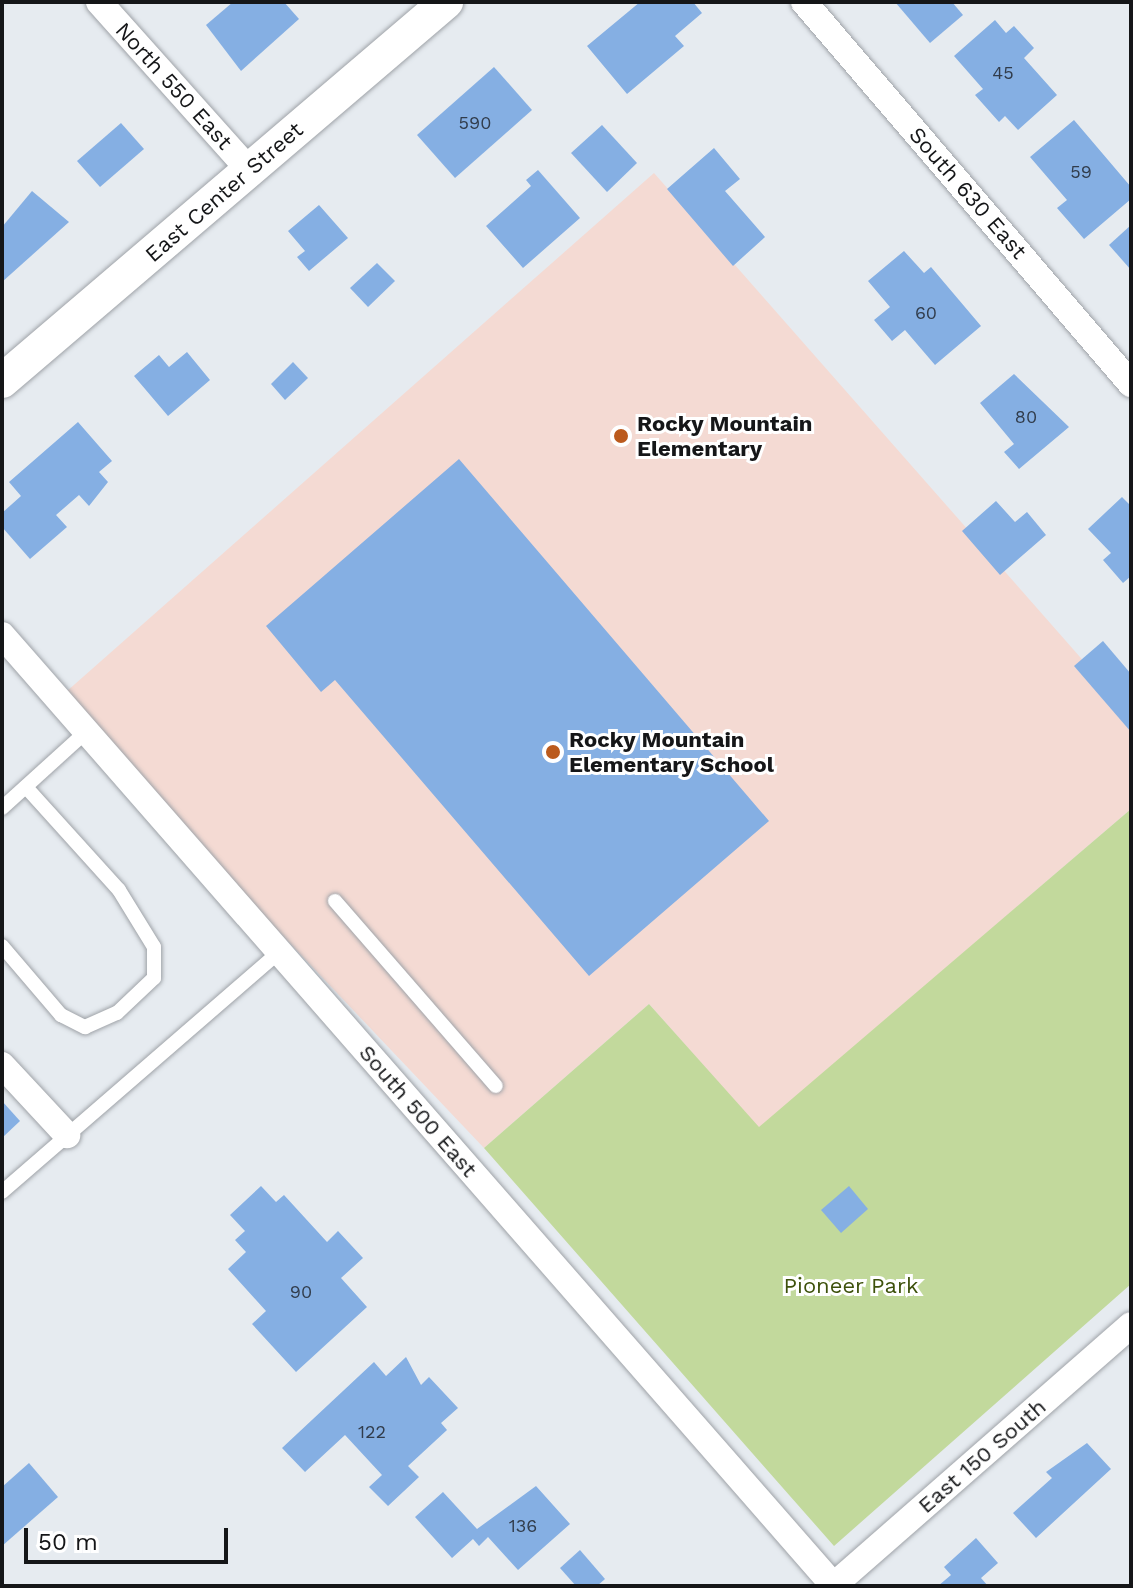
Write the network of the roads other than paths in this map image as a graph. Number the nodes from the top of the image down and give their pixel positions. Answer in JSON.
{"nodes":[{"id":1,"x":99,"y":2,"type":"edge"},
{"id":2,"x":446,"y":2,"type":"edge"},
{"id":3,"x":804,"y":2,"type":"edge"},
{"id":4,"x":249,"y":170,"type":"junction"},
{"id":5,"x":2,"y":381,"type":"edge"},
{"id":6,"x":1131,"y":384,"type":"edge"},
{"id":7,"x":2,"y":635,"type":"edge"},
{"id":8,"x":88,"y":730,"type":"junction"},
{"id":9,"x":26,"y":787,"type":"junction"},
{"id":10,"x":2,"y":808,"type":"edge"},
{"id":11,"x":335,"y":901,"type":"dead end"},
{"id":12,"x":2,"y":946,"type":"edge"},
{"id":13,"x":279,"y":952,"type":"junction"},
{"id":14,"x":2,"y":1065,"type":"edge"},
{"id":15,"x":496,"y":1086,"type":"dead end"},
{"id":16,"x":67,"y":1135,"type":"junction"},
{"id":17,"x":2,"y":1192,"type":"edge"},
{"id":18,"x":1131,"y":1325,"type":"edge"},
{"id":19,"x":834,"y":1586,"type":"edge"}],
"edges":[{"from":1,"to":4,"type":"street","name":"North 550 East"},
{"from":2,"to":4,"type":"street","name":"East Center Street"},
{"from":3,"to":6,"type":"street","name":"South 630 East"},
{"from":4,"to":5,"type":"street","name":"East Center Street"},
{"from":7,"to":8,"type":"street","name":"South 500 East"},
{"from":8,"to":9,"type":"lane"},
{"from":8,"to":13,"type":"street","name":"South 500 East"},
{"from":9,"to":10,"type":"lane"},
{"from":9,"to":12,"type":"lane"},
{"from":11,"to":15,"type":"lane"},
{"from":13,"to":16,"type":"lane"},
{"from":13,"to":19,"type":"street","name":"South 500 East"},
{"from":14,"to":16,"type":"street"},
{"from":16,"to":17,"type":"lane"},
{"from":18,"to":19,"type":"street","name":"East 150 South"}]}
